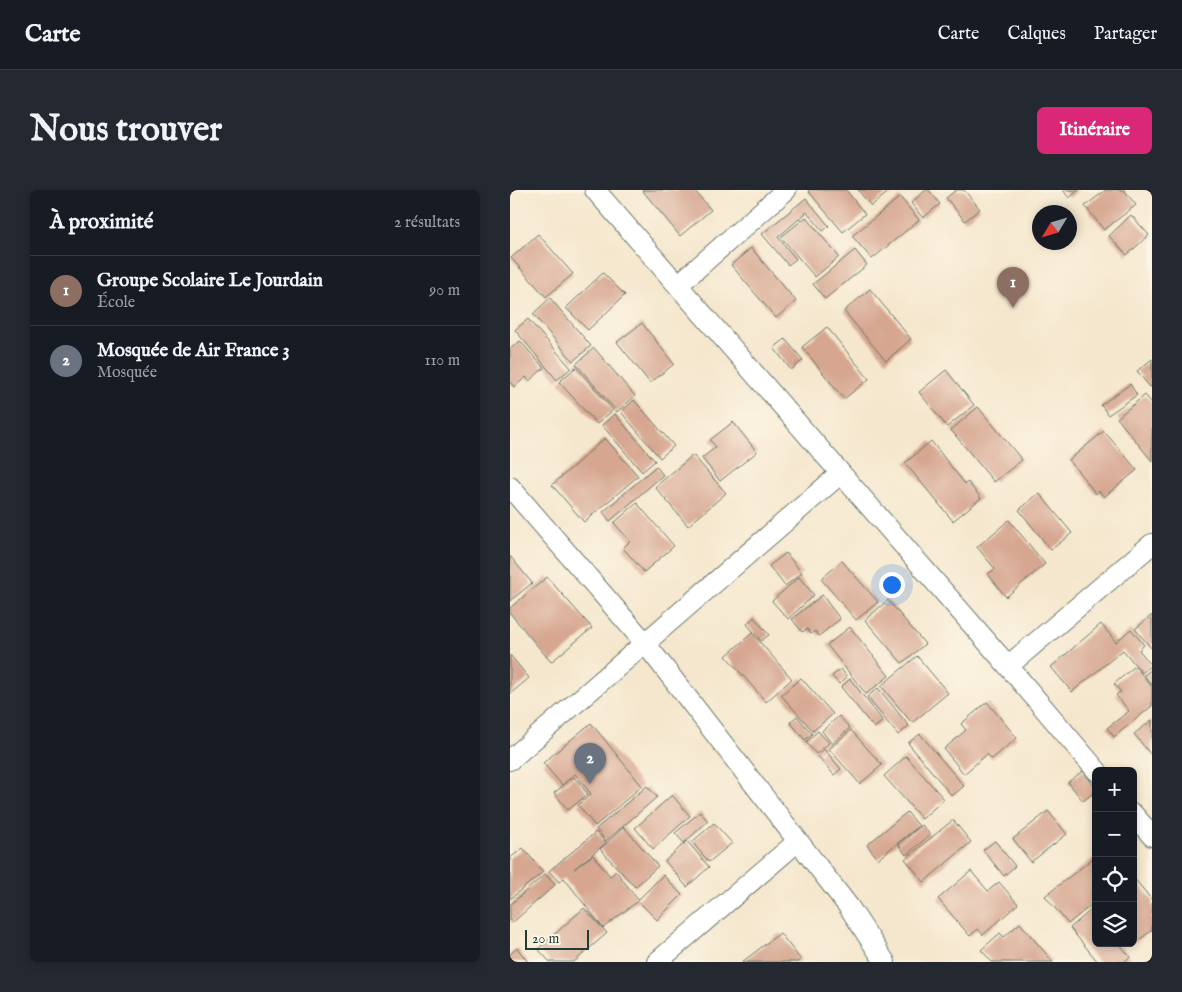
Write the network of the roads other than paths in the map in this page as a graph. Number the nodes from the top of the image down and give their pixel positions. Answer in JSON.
{"nodes":[{"id":1,"x":595,"y":190,"type":"edge"},
{"id":2,"x":786,"y":190,"type":"edge"},
{"id":3,"x":678,"y":285,"type":"junction"},
{"id":4,"x":840,"y":474,"type":"junction"},
{"id":5,"x":510,"y":487,"type":"edge"},
{"id":6,"x":1152,"y":544,"type":"edge"},
{"id":7,"x":645,"y":643,"type":"junction"},
{"id":8,"x":1008,"y":666,"type":"junction"},
{"id":9,"x":510,"y":760,"type":"edge"},
{"id":10,"x":1093,"y":767,"type":"edge"},
{"id":11,"x":1137,"y":819,"type":"edge"},
{"id":12,"x":1152,"y":836,"type":"edge"},
{"id":13,"x":796,"y":842,"type":"junction"},
{"id":14,"x":657,"y":962,"type":"edge"},
{"id":15,"x":885,"y":962,"type":"edge"}],
"edges":[{"from":1,"to":3,"type":"street"},
{"from":2,"to":3,"type":"street"},
{"from":3,"to":4,"type":"street"},
{"from":4,"to":7,"type":"street"},
{"from":4,"to":8,"type":"street"},
{"from":5,"to":7,"type":"street"},
{"from":6,"to":8,"type":"street"},
{"from":7,"to":9,"type":"street"},
{"from":7,"to":13,"type":"street"},
{"from":8,"to":10,"type":"street"},
{"from":11,"to":12,"type":"street"},
{"from":13,"to":14,"type":"street"},
{"from":13,"to":15,"type":"street"}]}
